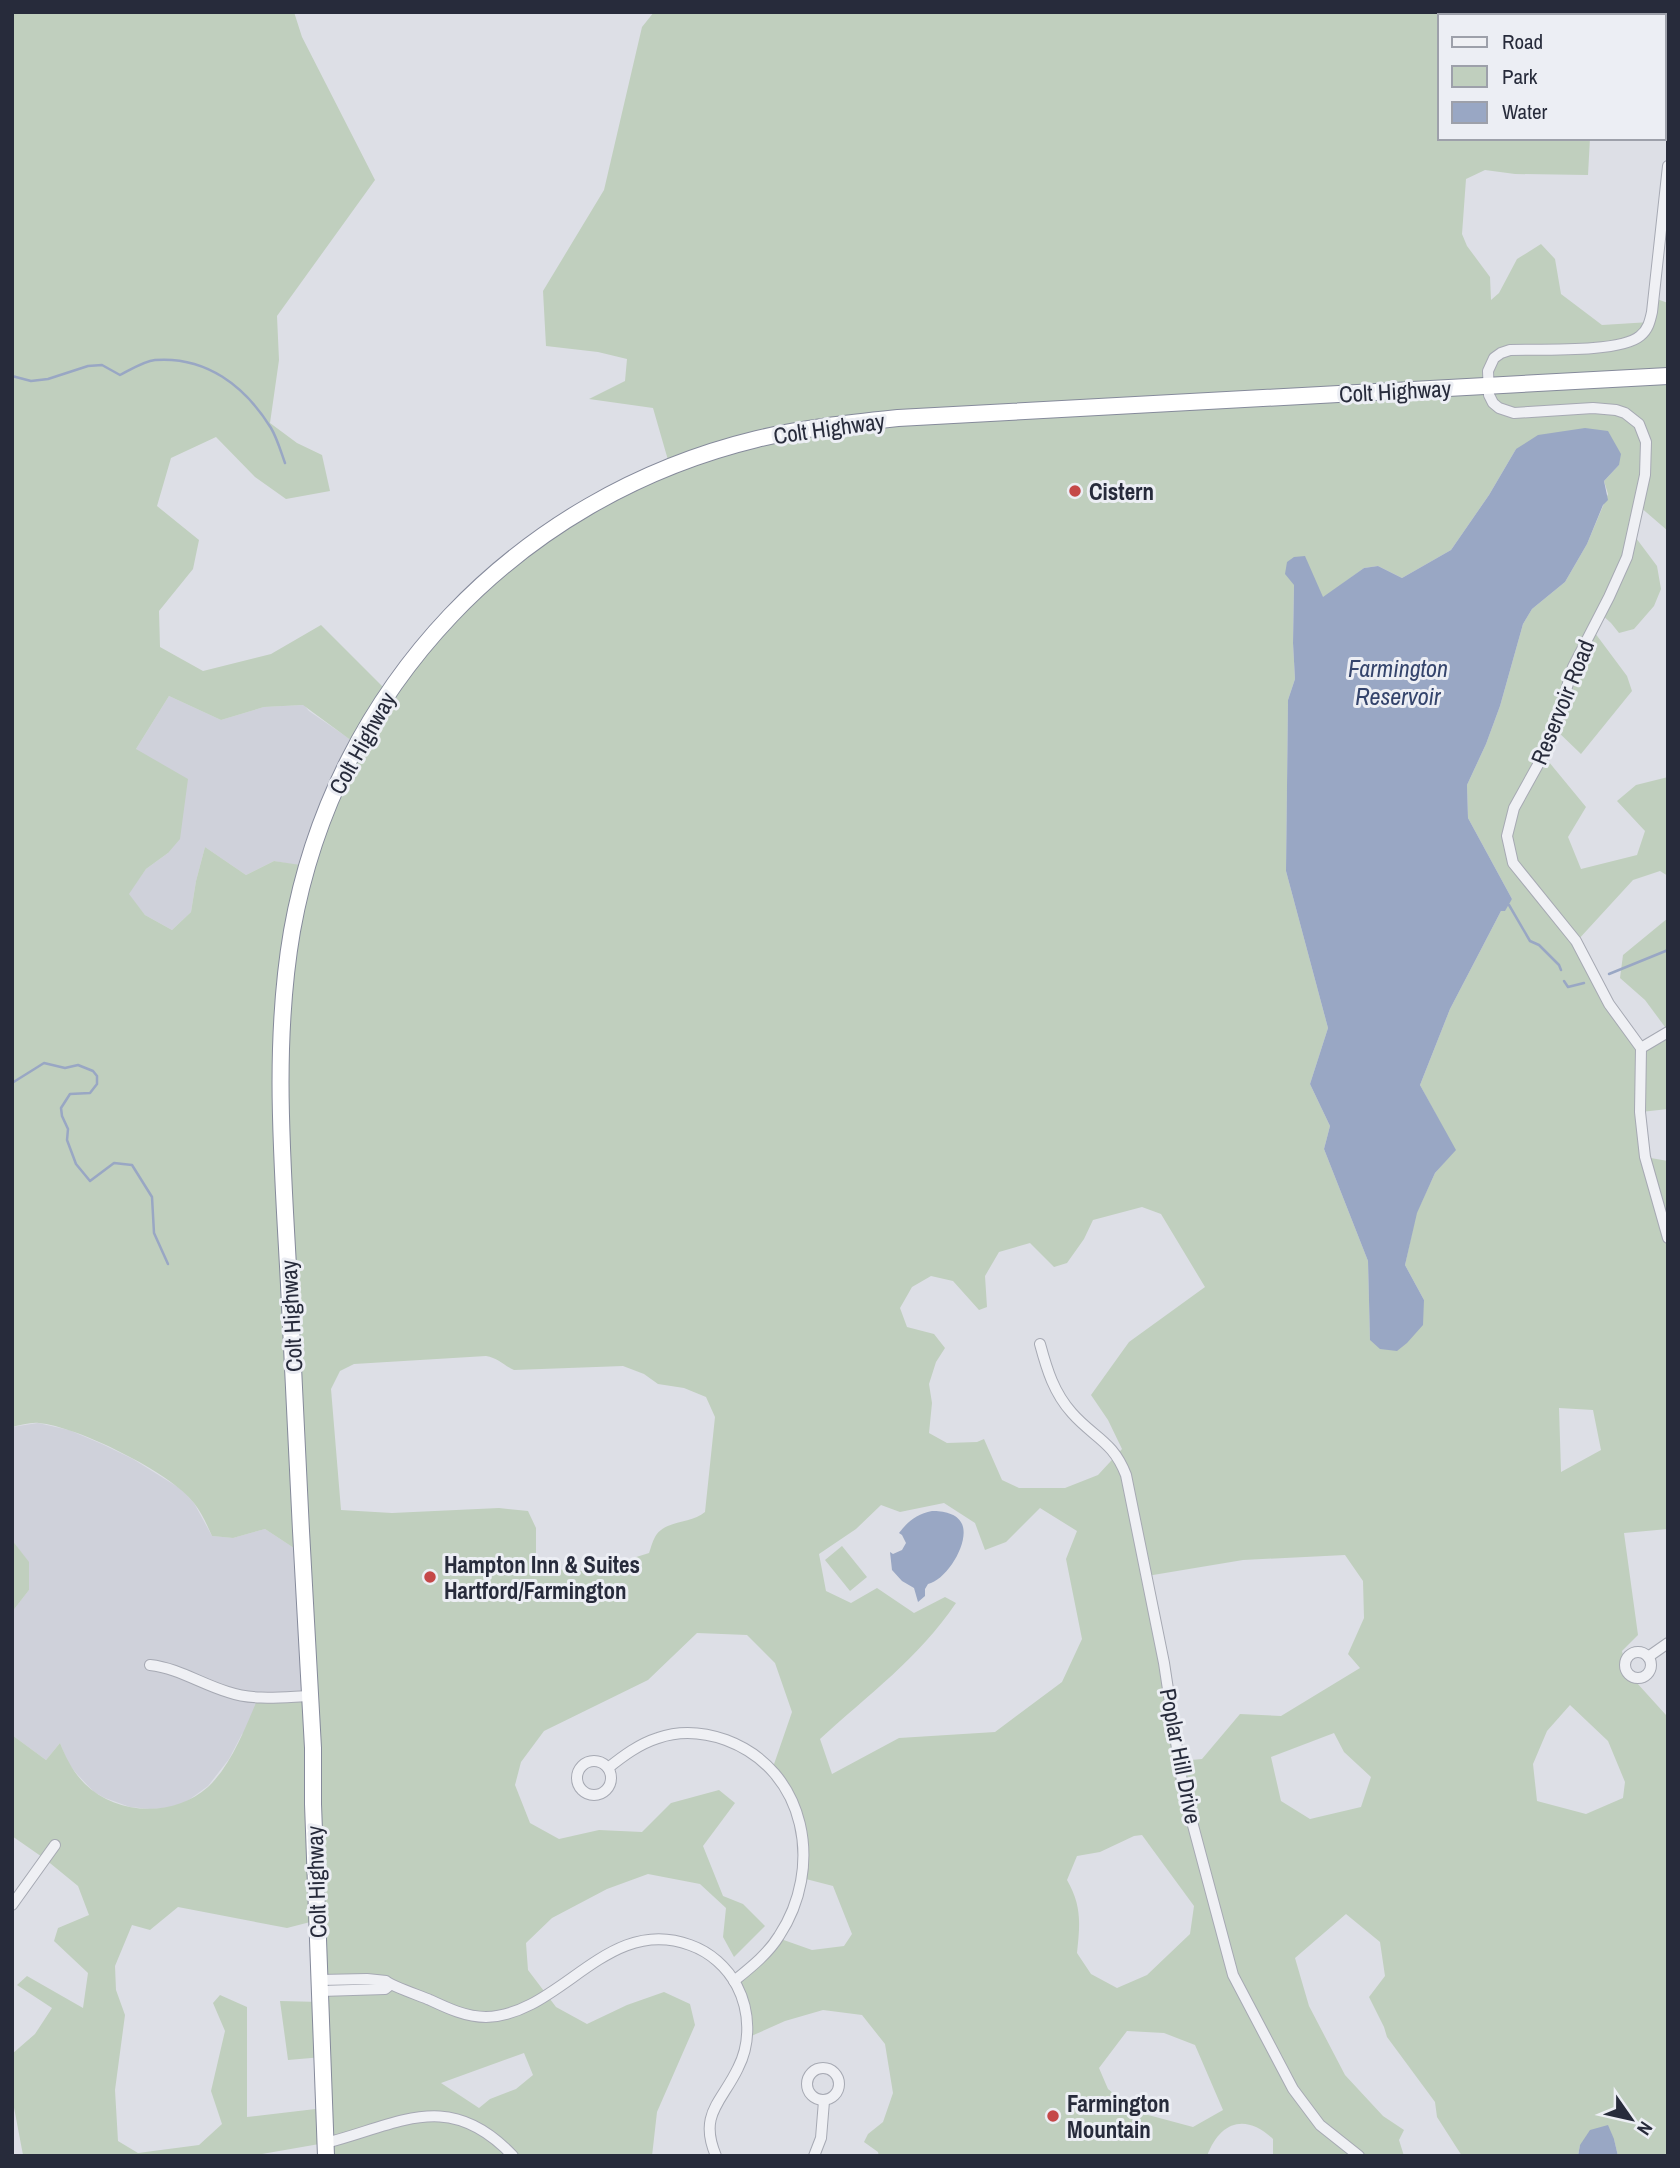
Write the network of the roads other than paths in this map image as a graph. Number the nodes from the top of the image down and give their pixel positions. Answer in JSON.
{"nodes":[{"id":1,"x":1668,"y":166,"type":"edge"},
{"id":2,"x":1668,"y":376,"type":"edge"},
{"id":3,"x":1488,"y":386,"type":"junction"},
{"id":4,"x":1668,"y":1032,"type":"edge"},
{"id":5,"x":1641,"y":1048,"type":"junction"},
{"id":6,"x":1668,"y":1238,"type":"edge"},
{"id":7,"x":1040,"y":1344,"type":"dead end"},
{"id":8,"x":1668,"y":1643,"type":"edge"},
{"id":9,"x":1648,"y":1657,"type":"dead end"},
{"id":10,"x":150,"y":1665,"type":"dead end"},
{"id":11,"x":310,"y":1696,"type":"junction"},
{"id":12,"x":608,"y":1768,"type":"dead end"},
{"id":13,"x":55,"y":1845,"type":"dead end"},
{"id":14,"x":12,"y":1905,"type":"edge"},
{"id":15,"x":734,"y":1981,"type":"junction"},
{"id":16,"x":320,"y":1985,"type":"junction"},
{"id":17,"x":824,"y":2101,"type":"dead end"},
{"id":18,"x":326,"y":2150,"type":"edge"},
{"id":19,"x":513,"y":2156,"type":"edge"},
{"id":20,"x":716,"y":2156,"type":"edge"},
{"id":21,"x":814,"y":2156,"type":"edge"},
{"id":22,"x":1359,"y":2156,"type":"edge"}],
"edges":[{"from":1,"to":3,"type":"street"},
{"from":2,"to":3,"type":"highway","name":"Colt Highway"},
{"from":3,"to":5,"type":"street","name":"Reservoir Road"},
{"from":3,"to":11,"type":"highway","name":"Colt Highway"},
{"from":4,"to":5,"type":"street"},
{"from":5,"to":6,"type":"street"},
{"from":7,"to":22,"type":"street","name":"Poplar Hill Drive"},
{"from":8,"to":9,"type":"street"},
{"from":10,"to":11,"type":"street"},
{"from":11,"to":16,"type":"highway","name":"Colt Highway"},
{"from":12,"to":15,"type":"street"},
{"from":13,"to":14,"type":"street"},
{"from":15,"to":16,"type":"street"},
{"from":15,"to":20,"type":"street"},
{"from":16,"to":18,"type":"highway","name":"Colt Highway"},
{"from":17,"to":21,"type":"street"},
{"from":18,"to":19,"type":"street"}]}
